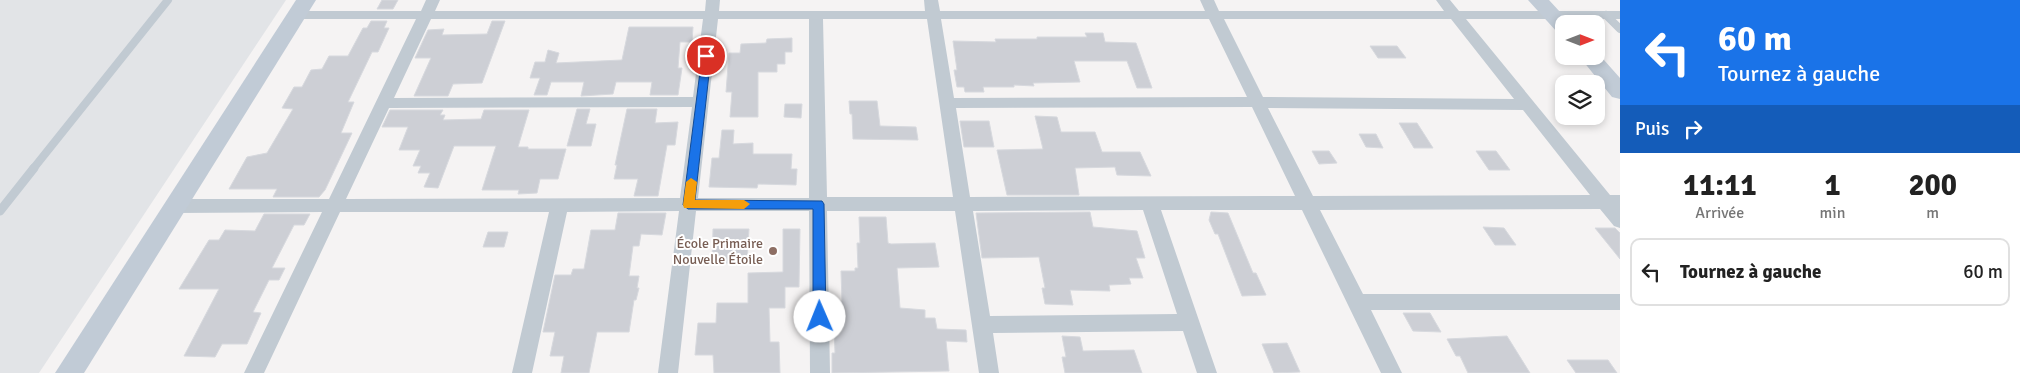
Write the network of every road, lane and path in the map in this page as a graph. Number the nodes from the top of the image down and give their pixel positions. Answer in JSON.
{"nodes":[{"id":1,"x":168,"y":0,"type":"edge"},
{"id":2,"x":1443,"y":0,"type":"edge"},
{"id":3,"x":1538,"y":0,"type":"edge"},
{"id":4,"x":712,"y":7,"type":"edge"},
{"id":5,"x":932,"y":7,"type":"edge"},
{"id":6,"x":1211,"y":7,"type":"edge"},
{"id":7,"x":301,"y":8,"type":"edge"},
{"id":8,"x":430,"y":8,"type":"edge"},
{"id":9,"x":1613,"y":14,"type":"edge"},
{"id":10,"x":816,"y":15,"type":"junction"},
{"id":11,"x":1455,"y":15,"type":"junction"},
{"id":12,"x":1555,"y":18,"type":"edge"},
{"id":13,"x":1555,"y":21,"type":"edge"},
{"id":14,"x":1620,"y":28,"type":"edge"},
{"id":15,"x":1596,"y":65,"type":"edge"},
{"id":16,"x":1620,"y":92,"type":"edge"},
{"id":17,"x":701,"y":102,"type":"junction"},
{"id":18,"x":1258,"y":102,"type":"junction"},
{"id":19,"x":383,"y":103,"type":"junction"},
{"id":20,"x":947,"y":103,"type":"junction"},
{"id":21,"x":1527,"y":105,"type":"junction"},
{"id":22,"x":1612,"y":202,"type":"edge"},
{"id":23,"x":1308,"y":203,"type":"junction"},
{"id":24,"x":818,"y":204,"type":"junction"},
{"id":25,"x":963,"y":204,"type":"junction"},
{"id":26,"x":1150,"y":204,"type":"junction"},
{"id":27,"x":559,"y":205,"type":"junction"},
{"id":28,"x":688,"y":205,"type":"junction"},
{"id":29,"x":175,"y":206,"type":"junction"},
{"id":30,"x":334,"y":206,"type":"junction"},
{"id":31,"x":0,"y":211,"type":"edge"},
{"id":32,"x":1620,"y":221,"type":"edge"},
{"id":33,"x":1357,"y":302,"type":"junction"},
{"id":34,"x":1620,"y":302,"type":"edge"},
{"id":35,"x":1190,"y":322,"type":"junction"},
{"id":36,"x":982,"y":325,"type":"junction"},
{"id":37,"x":69,"y":373,"type":"edge"},
{"id":38,"x":254,"y":373,"type":"edge"},
{"id":39,"x":522,"y":373,"type":"edge"},
{"id":40,"x":668,"y":373,"type":"edge"},
{"id":41,"x":820,"y":373,"type":"edge"},
{"id":42,"x":989,"y":373,"type":"edge"},
{"id":43,"x":1207,"y":373,"type":"edge"},
{"id":44,"x":1392,"y":373,"type":"edge"}],
"edges":[{"from":1,"to":31,"type":"lane"},
{"from":2,"to":11,"type":"street"},
{"from":3,"to":12,"type":"street"},
{"from":4,"to":8,"type":"street"},
{"from":4,"to":10,"type":"street"},
{"from":4,"to":17,"type":"street"},
{"from":5,"to":6,"type":"street"},
{"from":5,"to":10,"type":"street"},
{"from":5,"to":20,"type":"street"},
{"from":6,"to":11,"type":"street"},
{"from":6,"to":18,"type":"street"},
{"from":7,"to":8,"type":"street"},
{"from":7,"to":29,"type":"street"},
{"from":8,"to":19,"type":"street"},
{"from":9,"to":14,"type":"lane"},
{"from":10,"to":24,"type":"street"},
{"from":11,"to":13,"type":"street"},
{"from":11,"to":21,"type":"street"},
{"from":15,"to":16,"type":"street"},
{"from":17,"to":19,"type":"street"},
{"from":17,"to":28,"type":"street"},
{"from":18,"to":20,"type":"street"},
{"from":18,"to":21,"type":"street"},
{"from":18,"to":23,"type":"street"},
{"from":19,"to":30,"type":"street"},
{"from":20,"to":25,"type":"street"},
{"from":21,"to":22,"type":"street"},
{"from":22,"to":23,"type":"street"},
{"from":22,"to":32,"type":"street"},
{"from":23,"to":26,"type":"street"},
{"from":23,"to":33,"type":"street"},
{"from":24,"to":25,"type":"street"},
{"from":24,"to":28,"type":"street"},
{"from":24,"to":41,"type":"street"},
{"from":25,"to":26,"type":"street"},
{"from":25,"to":36,"type":"street"},
{"from":26,"to":35,"type":"street"},
{"from":27,"to":28,"type":"street"},
{"from":27,"to":30,"type":"street"},
{"from":27,"to":39,"type":"street"},
{"from":28,"to":40,"type":"street"},
{"from":29,"to":30,"type":"street"},
{"from":29,"to":37,"type":"street"},
{"from":30,"to":38,"type":"street"},
{"from":33,"to":34,"type":"street"},
{"from":33,"to":44,"type":"street"},
{"from":35,"to":36,"type":"street"},
{"from":35,"to":43,"type":"street"},
{"from":36,"to":42,"type":"street"}]}
